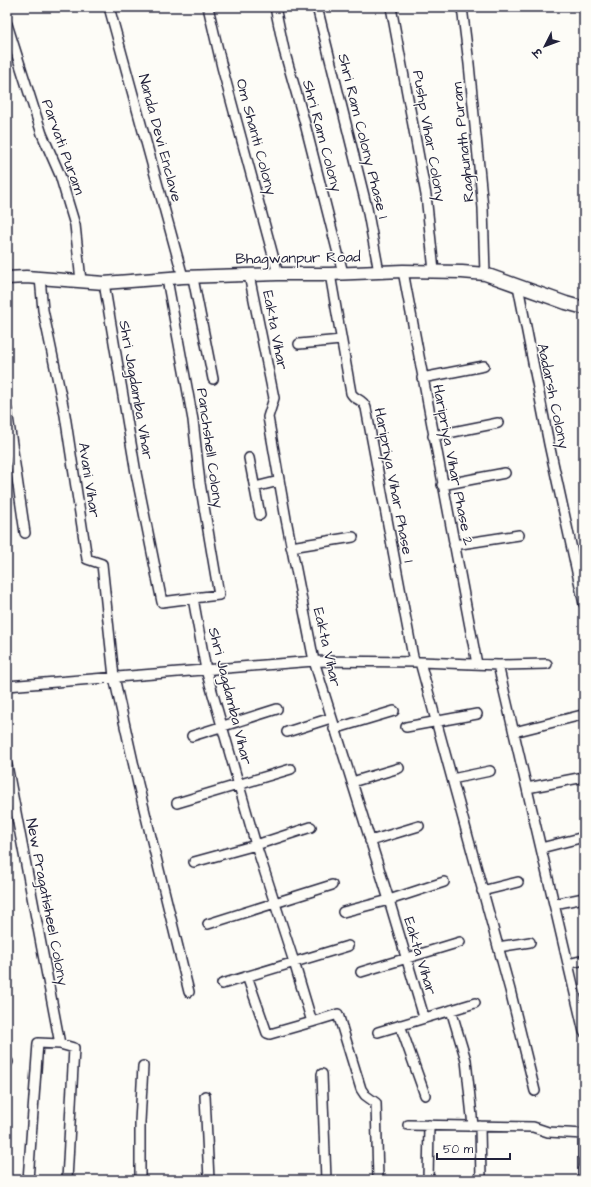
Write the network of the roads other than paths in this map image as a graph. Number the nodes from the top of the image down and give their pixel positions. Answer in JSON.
{"nodes":[{"id":1,"x":109,"y":7,"type":"edge"},
{"id":2,"x":208,"y":7,"type":"edge"},
{"id":3,"x":275,"y":7,"type":"edge"},
{"id":4,"x":317,"y":7,"type":"edge"},
{"id":5,"x":391,"y":7,"type":"edge"},
{"id":6,"x":462,"y":7,"type":"edge"},
{"id":7,"x":7,"y":24,"type":"edge"},
{"id":8,"x":403,"y":271,"type":"junction"},
{"id":9,"x":434,"y":271,"type":"junction"},
{"id":10,"x":379,"y":272,"type":"junction"},
{"id":11,"x":343,"y":273,"type":"junction"},
{"id":12,"x":278,"y":274,"type":"junction"},
{"id":13,"x":330,"y":274,"type":"junction"},
{"id":14,"x":485,"y":274,"type":"junction"},
{"id":15,"x":249,"y":275,"type":"junction"},
{"id":16,"x":188,"y":277,"type":"junction"},
{"id":17,"x":7,"y":278,"type":"edge"},
{"id":18,"x":40,"y":278,"type":"junction"},
{"id":19,"x":167,"y":279,"type":"junction"},
{"id":20,"x":80,"y":281,"type":"junction"},
{"id":21,"x":104,"y":283,"type":"junction"},
{"id":22,"x":518,"y":286,"type":"junction"},
{"id":23,"x":584,"y":308,"type":"edge"},
{"id":24,"x":341,"y":340,"type":"junction"},
{"id":25,"x":299,"y":344,"type":"dead end"},
{"id":26,"x":484,"y":366,"type":"dead end"},
{"id":27,"x":422,"y":378,"type":"junction"},
{"id":28,"x":213,"y":379,"type":"dead end"},
{"id":29,"x":7,"y":410,"type":"edge"},
{"id":30,"x":498,"y":422,"type":"dead end"},
{"id":31,"x":433,"y":436,"type":"junction"},
{"id":32,"x":249,"y":458,"type":"dead end"},
{"id":33,"x":505,"y":473,"type":"dead end"},
{"id":34,"x":279,"y":482,"type":"junction"},
{"id":35,"x":442,"y":485,"type":"junction"},
{"id":36,"x":255,"y":487,"type":"junction"},
{"id":37,"x":260,"y":515,"type":"dead end"},
{"id":38,"x":25,"y":533,"type":"dead end"},
{"id":39,"x":519,"y":535,"type":"dead end"},
{"id":40,"x":353,"y":537,"type":"dead end"},
{"id":41,"x":454,"y":545,"type":"junction"},
{"id":42,"x":291,"y":547,"type":"junction"},
{"id":43,"x":193,"y":598,"type":"junction"},
{"id":44,"x":584,"y":604,"type":"edge"},
{"id":45,"x":314,"y":661,"type":"junction"},
{"id":46,"x":417,"y":662,"type":"junction"},
{"id":47,"x":477,"y":664,"type":"junction"},
{"id":48,"x":548,"y":664,"type":"dead end"},
{"id":49,"x":498,"y":665,"type":"junction"},
{"id":50,"x":206,"y":670,"type":"junction"},
{"id":51,"x":114,"y":677,"type":"junction"},
{"id":52,"x":7,"y":686,"type":"edge"},
{"id":53,"x":277,"y":709,"type":"dead end"},
{"id":54,"x":394,"y":711,"type":"dead end"},
{"id":55,"x":477,"y":714,"type":"dead end"},
{"id":56,"x":582,"y":715,"type":"dead end"},
{"id":57,"x":331,"y":718,"type":"junction"},
{"id":58,"x":436,"y":722,"type":"junction"},
{"id":59,"x":222,"y":727,"type":"junction"},
{"id":60,"x":406,"y":727,"type":"dead end"},
{"id":61,"x":334,"y":729,"type":"junction"},
{"id":62,"x":287,"y":732,"type":"dead end"},
{"id":63,"x":514,"y":732,"type":"junction"},
{"id":64,"x":192,"y":736,"type":"dead end"},
{"id":65,"x":7,"y":765,"type":"edge"},
{"id":66,"x":399,"y":768,"type":"dead end"},
{"id":67,"x":291,"y":769,"type":"dead end"},
{"id":68,"x":490,"y":771,"type":"dead end"},
{"id":69,"x":584,"y":777,"type":"edge"},
{"id":70,"x":452,"y":779,"type":"junction"},
{"id":71,"x":352,"y":782,"type":"junction"},
{"id":72,"x":239,"y":785,"type":"junction"},
{"id":73,"x":527,"y":788,"type":"junction"},
{"id":74,"x":177,"y":804,"type":"dead end"},
{"id":75,"x":419,"y":826,"type":"dead end"},
{"id":76,"x":310,"y":827,"type":"dead end"},
{"id":77,"x":584,"y":837,"type":"edge"},
{"id":78,"x":370,"y":841,"type":"junction"},
{"id":79,"x":256,"y":845,"type":"junction"},
{"id":80,"x":541,"y":848,"type":"junction"},
{"id":81,"x":194,"y":862,"type":"dead end"},
{"id":82,"x":444,"y":882,"type":"dead end"},
{"id":83,"x":518,"y":882,"type":"dead end"},
{"id":84,"x":332,"y":885,"type":"dead end"},
{"id":85,"x":482,"y":891,"type":"junction"},
{"id":86,"x":584,"y":898,"type":"edge"},
{"id":87,"x":389,"y":900,"type":"junction"},
{"id":88,"x":275,"y":903,"type":"junction"},
{"id":89,"x":554,"y":904,"type":"junction"},
{"id":90,"x":343,"y":912,"type":"dead end"},
{"id":91,"x":208,"y":924,"type":"dead end"},
{"id":92,"x":460,"y":942,"type":"dead end"},
{"id":93,"x":530,"y":942,"type":"dead end"},
{"id":94,"x":348,"y":946,"type":"dead end"},
{"id":95,"x":498,"y":947,"type":"junction"},
{"id":96,"x":406,"y":958,"type":"junction"},
{"id":97,"x":584,"y":960,"type":"edge"},
{"id":98,"x":294,"y":962,"type":"junction"},
{"id":99,"x":568,"y":964,"type":"junction"},
{"id":100,"x":361,"y":972,"type":"dead end"},
{"id":101,"x":247,"y":976,"type":"junction"},
{"id":102,"x":222,"y":984,"type":"dead end"},
{"id":103,"x":189,"y":992,"type":"dead end"},
{"id":104,"x":475,"y":1003,"type":"dead end"},
{"id":105,"x":450,"y":1010,"type":"junction"},
{"id":106,"x":424,"y":1017,"type":"junction"},
{"id":107,"x":312,"y":1022,"type":"junction"},
{"id":108,"x":400,"y":1025,"type":"junction"},
{"id":109,"x":584,"y":1027,"type":"edge"},
{"id":110,"x":378,"y":1032,"type":"dead end"},
{"id":111,"x":60,"y":1044,"type":"junction"},
{"id":112,"x":143,"y":1066,"type":"dead end"},
{"id":113,"x":322,"y":1074,"type":"dead end"},
{"id":114,"x":535,"y":1091,"type":"dead end"},
{"id":115,"x":425,"y":1095,"type":"dead end"},
{"id":116,"x":205,"y":1096,"type":"dead end"},
{"id":117,"x":408,"y":1125,"type":"dead end"},
{"id":118,"x":429,"y":1125,"type":"junction"},
{"id":119,"x":476,"y":1126,"type":"junction"},
{"id":120,"x":583,"y":1134,"type":"edge"},
{"id":121,"x":28,"y":1180,"type":"edge"},
{"id":122,"x":67,"y":1180,"type":"edge"},
{"id":123,"x":140,"y":1180,"type":"edge"},
{"id":124,"x":209,"y":1180,"type":"edge"},
{"id":125,"x":326,"y":1180,"type":"edge"},
{"id":126,"x":378,"y":1180,"type":"edge"},
{"id":127,"x":428,"y":1180,"type":"edge"},
{"id":128,"x":481,"y":1180,"type":"edge"},
{"id":129,"x":583,"y":1180,"type":"edge"}],
"edges":[{"from":1,"to":16,"type":"street","name":"Nanda Devi Enclave"},
{"from":2,"to":12,"type":"street","name":"Om Shanti Colony"},
{"from":3,"to":11,"type":"street","name":"Shri Ram Colony"},
{"from":4,"to":10,"type":"street","name":"Shri Ram Colony Phase 1"},
{"from":5,"to":9,"type":"street","name":"Pushp Vihar Colony"},
{"from":6,"to":14,"type":"street","name":"Raghunath Puram"},
{"from":7,"to":20,"type":"street","name":"Parvati Puram"},
{"from":8,"to":9,"type":"street","name":"Bhagwanpur Road"},
{"from":8,"to":10,"type":"street","name":"Bhagwanpur Road"},
{"from":8,"to":27,"type":"street","name":"Haripriya Vihar Phase 2"},
{"from":9,"to":14,"type":"street","name":"Bhagwanpur Road"},
{"from":10,"to":11,"type":"street","name":"Bhagwanpur Road"},
{"from":11,"to":13,"type":"street","name":"Bhagwanpur Road"},
{"from":12,"to":13,"type":"street","name":"Bhagwanpur Road"},
{"from":12,"to":15,"type":"street","name":"Bhagwanpur Road"},
{"from":13,"to":24,"type":"street","name":"Haripriya Vihar Phase 1"},
{"from":14,"to":22,"type":"street","name":"Bhagwanpur Road"},
{"from":15,"to":16,"type":"street","name":"Bhagwanpur Road"},
{"from":15,"to":34,"type":"street","name":"Eakta Vihar"},
{"from":16,"to":19,"type":"street","name":"Bhagwanpur Road"},
{"from":16,"to":28,"type":"street","name":"Nanda Devi Enclave"},
{"from":17,"to":18,"type":"street","name":"Bhagwanpur Road"},
{"from":18,"to":20,"type":"street","name":"Bhagwanpur Road"},
{"from":18,"to":51,"type":"street","name":"Avani Vihar"},
{"from":19,"to":21,"type":"street","name":"Bhagwanpur Road"},
{"from":19,"to":43,"type":"street","name":"Panchshell Colony"},
{"from":20,"to":21,"type":"street","name":"Bhagwanpur Road"},
{"from":21,"to":43,"type":"street","name":"Shri Jagdamba Vihar"},
{"from":22,"to":23,"type":"street","name":"Bhagwanpur Road"},
{"from":22,"to":44,"type":"street","name":"Aadarsh Colony"},
{"from":24,"to":25,"type":"street"},
{"from":24,"to":46,"type":"street","name":"Haripriya Vihar Phase 1"},
{"from":26,"to":27,"type":"street"},
{"from":27,"to":31,"type":"street","name":"Haripriya Vihar Phase 2"},
{"from":29,"to":38,"type":"street"},
{"from":30,"to":31,"type":"street"},
{"from":31,"to":35,"type":"street","name":"Haripriya Vihar Phase 2"},
{"from":32,"to":36,"type":"street"},
{"from":33,"to":35,"type":"street"},
{"from":34,"to":36,"type":"street"},
{"from":34,"to":42,"type":"street","name":"Eakta Vihar"},
{"from":35,"to":41,"type":"street","name":"Haripriya Vihar Phase 2"},
{"from":36,"to":37,"type":"street"},
{"from":39,"to":41,"type":"street"},
{"from":40,"to":42,"type":"street"},
{"from":41,"to":47,"type":"street","name":"Haripriya Vihar Phase 2"},
{"from":42,"to":45,"type":"street","name":"Eakta Vihar"},
{"from":43,"to":50,"type":"street","name":"Shri Jagdamba Vihar"},
{"from":45,"to":46,"type":"street"},
{"from":45,"to":50,"type":"street"},
{"from":45,"to":57,"type":"street","name":"Eakta Vihar"},
{"from":46,"to":47,"type":"street"},
{"from":46,"to":58,"type":"street"},
{"from":47,"to":49,"type":"street"},
{"from":48,"to":49,"type":"street"},
{"from":49,"to":63,"type":"street"},
{"from":50,"to":51,"type":"street"},
{"from":50,"to":59,"type":"street","name":"Shri Jagdamba Vihar"},
{"from":51,"to":52,"type":"street"},
{"from":51,"to":103,"type":"street"},
{"from":53,"to":59,"type":"street"},
{"from":54,"to":61,"type":"street"},
{"from":55,"to":58,"type":"street"},
{"from":56,"to":63,"type":"street"},
{"from":57,"to":61,"type":"street","name":"Eakta Vihar"},
{"from":57,"to":62,"type":"street"},
{"from":58,"to":60,"type":"street"},
{"from":58,"to":70,"type":"street"},
{"from":59,"to":64,"type":"street"},
{"from":59,"to":72,"type":"street","name":"Shri Jagdamba Vihar"},
{"from":61,"to":71,"type":"street","name":"Eakta Vihar"},
{"from":63,"to":73,"type":"street"},
{"from":65,"to":111,"type":"street","name":"New Pragatisheel Colony"},
{"from":66,"to":71,"type":"street"},
{"from":67,"to":72,"type":"street"},
{"from":68,"to":70,"type":"street"},
{"from":69,"to":73,"type":"street"},
{"from":70,"to":85,"type":"street"},
{"from":71,"to":78,"type":"street","name":"Eakta Vihar"},
{"from":72,"to":74,"type":"street"},
{"from":72,"to":79,"type":"street","name":"Shri Jagdamba Vihar"},
{"from":73,"to":80,"type":"street"},
{"from":75,"to":78,"type":"street"},
{"from":76,"to":79,"type":"street"},
{"from":77,"to":80,"type":"street"},
{"from":78,"to":87,"type":"street","name":"Eakta Vihar"},
{"from":79,"to":81,"type":"street"},
{"from":79,"to":88,"type":"street","name":"Shri Jagdamba Vihar"},
{"from":80,"to":89,"type":"street"},
{"from":82,"to":87,"type":"street"},
{"from":83,"to":85,"type":"street"},
{"from":84,"to":88,"type":"street"},
{"from":85,"to":95,"type":"street"},
{"from":86,"to":89,"type":"street"},
{"from":87,"to":90,"type":"street"},
{"from":87,"to":96,"type":"street","name":"Eakta Vihar"},
{"from":88,"to":91,"type":"street"},
{"from":88,"to":98,"type":"street","name":"Shri Jagdamba Vihar"},
{"from":89,"to":99,"type":"street"},
{"from":92,"to":96,"type":"street"},
{"from":93,"to":95,"type":"street"},
{"from":94,"to":98,"type":"street"},
{"from":95,"to":114,"type":"street"},
{"from":96,"to":100,"type":"street"},
{"from":96,"to":106,"type":"street","name":"Eakta Vihar"},
{"from":97,"to":99,"type":"street"},
{"from":98,"to":101,"type":"street"},
{"from":98,"to":107,"type":"street","name":"Shri Jagdamba Vihar"},
{"from":99,"to":109,"type":"street"},
{"from":101,"to":102,"type":"street"},
{"from":101,"to":107,"type":"street"},
{"from":104,"to":105,"type":"street"},
{"from":105,"to":106,"type":"street"},
{"from":105,"to":119,"type":"street"},
{"from":106,"to":108,"type":"street"},
{"from":107,"to":126,"type":"street"},
{"from":108,"to":110,"type":"street"},
{"from":108,"to":115,"type":"street"},
{"from":111,"to":121,"type":"street"},
{"from":111,"to":122,"type":"street"},
{"from":112,"to":123,"type":"street"},
{"from":113,"to":125,"type":"street"},
{"from":116,"to":124,"type":"street"},
{"from":117,"to":118,"type":"street"},
{"from":118,"to":119,"type":"street"},
{"from":118,"to":127,"type":"street"},
{"from":119,"to":120,"type":"street"},
{"from":119,"to":128,"type":"street"},
{"from":120,"to":129,"type":"street"}]}
